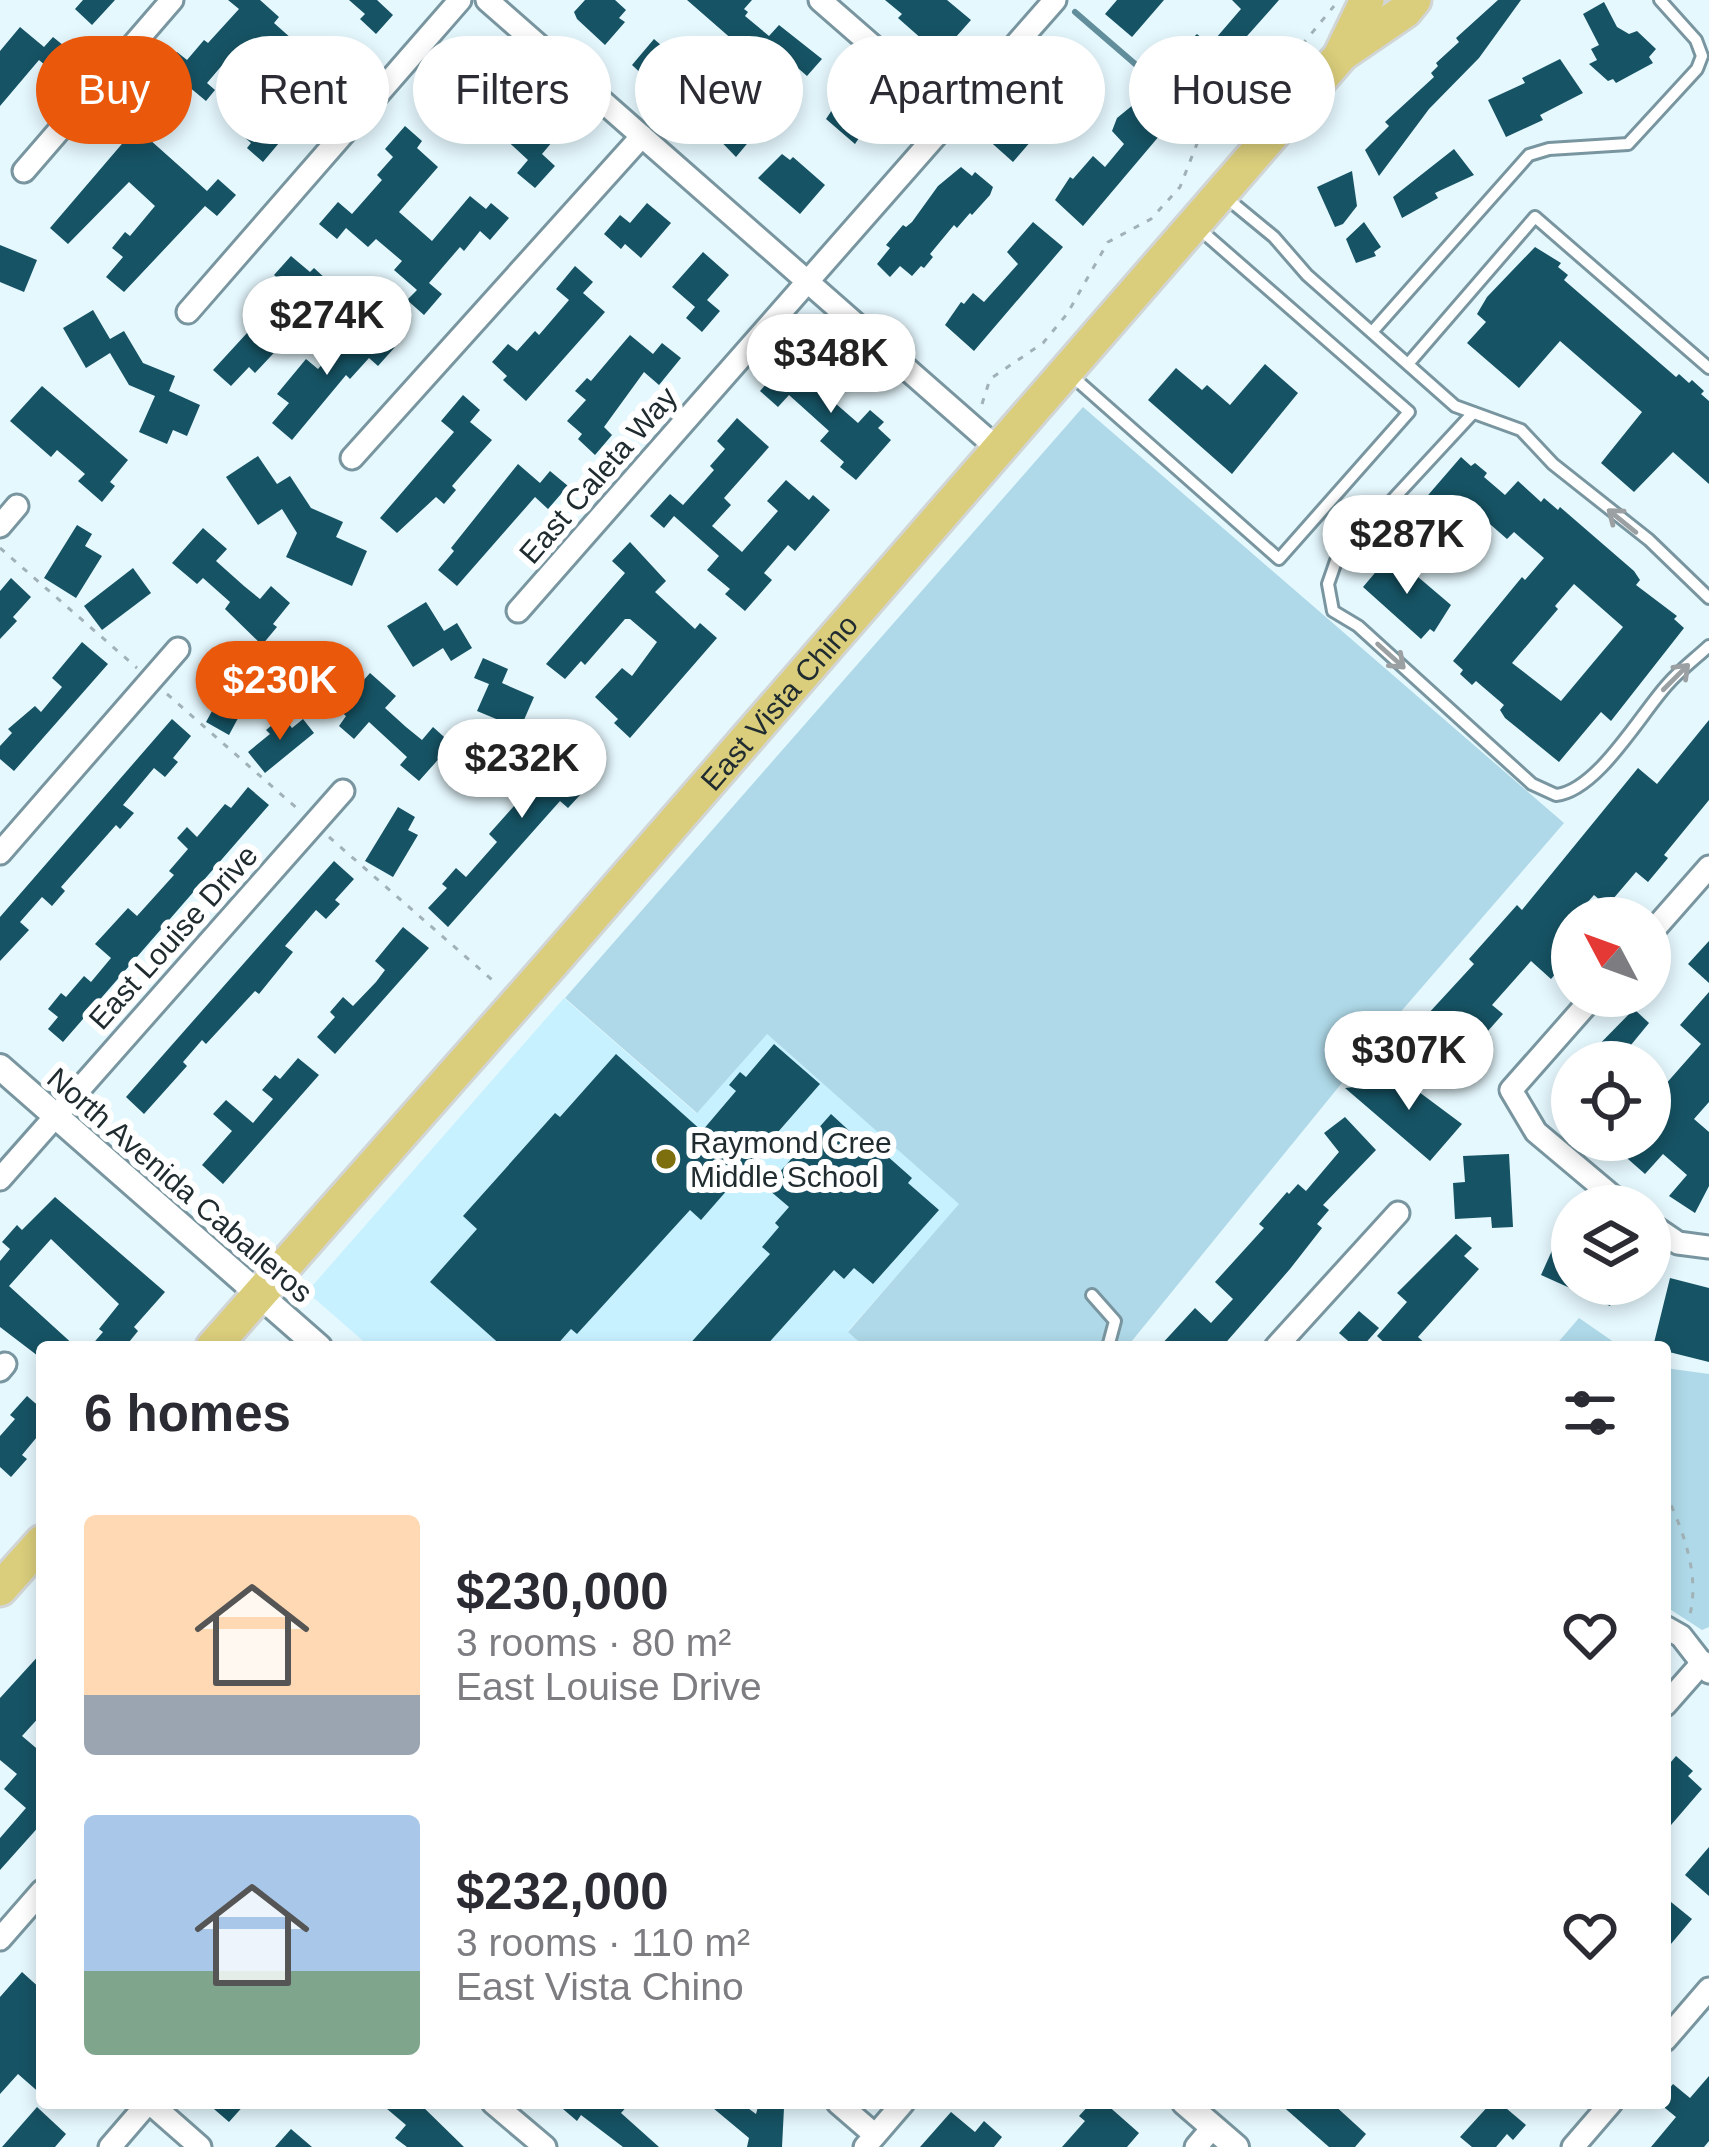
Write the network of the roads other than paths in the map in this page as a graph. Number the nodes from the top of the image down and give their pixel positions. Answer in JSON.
{"nodes":[{"id":1,"x":172,"y":0,"type":"edge"},
{"id":2,"x":460,"y":0,"type":"edge"},
{"id":3,"x":487,"y":0,"type":"edge"},
{"id":4,"x":820,"y":0,"type":"edge"},
{"id":5,"x":1055,"y":0,"type":"edge"},
{"id":6,"x":1366,"y":0,"type":"edge"},
{"id":7,"x":1414,"y":0,"type":"edge"},
{"id":8,"x":1660,"y":0,"type":"edge"},
{"id":9,"x":861,"y":36,"type":"edge"},
{"id":10,"x":1023,"y":36,"type":"edge"},
{"id":11,"x":1342,"y":54,"type":"junction"},
{"id":12,"x":635,"y":130,"type":"edge"},
{"id":13,"x":635,"y":144,"type":"edge"},
{"id":14,"x":651,"y":144,"type":"edge"},
{"id":15,"x":928,"y":144,"type":"edge"},
{"id":16,"x":24,"y":171,"type":"dead end"},
{"id":17,"x":1220,"y":193,"type":"junction"},
{"id":18,"x":1194,"y":224,"type":"junction"},
{"id":19,"x":808,"y":281,"type":"junction"},
{"id":20,"x":188,"y":312,"type":"dead end"},
{"id":21,"x":1372,"y":332,"type":"junction"},
{"id":22,"x":1408,"y":364,"type":"junction"},
{"id":23,"x":1709,"y":368,"type":"edge"},
{"id":24,"x":1066,"y":371,"type":"junction"},
{"id":25,"x":1473,"y":413,"type":"junction"},
{"id":26,"x":998,"y":449,"type":"junction"},
{"id":27,"x":352,"y":458,"type":"dead end"},
{"id":28,"x":17,"y":506,"type":"dead end"},
{"id":29,"x":0,"y":526,"type":"edge"},
{"id":30,"x":1709,"y":598,"type":"edge"},
{"id":31,"x":518,"y":611,"type":"dead end"},
{"id":32,"x":1709,"y":646,"type":"edge"},
{"id":33,"x":178,"y":649,"type":"dead end"},
{"id":34,"x":343,"y":790,"type":"dead end"},
{"id":35,"x":0,"y":853,"type":"edge"},
{"id":36,"x":1709,"y":867,"type":"edge"},
{"id":37,"x":1671,"y":910,"type":"edge"},
{"id":38,"x":1575,"y":1017,"type":"edge"},
{"id":39,"x":0,"y":1067,"type":"edge"},
{"id":40,"x":55,"y":1115,"type":"junction"},
{"id":41,"x":0,"y":1179,"type":"edge"},
{"id":42,"x":1599,"y":1185,"type":"edge"},
{"id":43,"x":1398,"y":1213,"type":"dead end"},
{"id":44,"x":1671,"y":1238,"type":"edge"},
{"id":45,"x":1709,"y":1247,"type":"edge"},
{"id":46,"x":258,"y":1294,"type":"junction"},
{"id":47,"x":1093,"y":1295,"type":"dead end"},
{"id":48,"x":218,"y":1341,"type":"edge"},
{"id":49,"x":313,"y":1341,"type":"edge"},
{"id":50,"x":1110,"y":1341,"type":"edge"},
{"id":51,"x":1281,"y":1341,"type":"edge"},
{"id":52,"x":36,"y":1549,"type":"edge"},
{"id":53,"x":0,"y":1589,"type":"edge"},
{"id":54,"x":1673,"y":1631,"type":"edge"},
{"id":55,"x":1706,"y":1667,"type":"edge"},
{"id":56,"x":1671,"y":1700,"type":"edge"},
{"id":57,"x":36,"y":1898,"type":"edge"},
{"id":58,"x":0,"y":1939,"type":"edge"},
{"id":59,"x":1709,"y":1989,"type":"edge"},
{"id":60,"x":1671,"y":2033,"type":"edge"},
{"id":61,"x":144,"y":2109,"type":"edge"},
{"id":62,"x":156,"y":2109,"type":"edge"},
{"id":63,"x":501,"y":2109,"type":"edge"},
{"id":64,"x":843,"y":2109,"type":"edge"},
{"id":65,"x":898,"y":2109,"type":"edge"},
{"id":66,"x":1192,"y":2109,"type":"edge"},
{"id":67,"x":1605,"y":2109,"type":"edge"},
{"id":68,"x":1213,"y":2127,"type":"junction"},
{"id":69,"x":870,"y":2141,"type":"edge"},
{"id":70,"x":110,"y":2147,"type":"edge"},
{"id":71,"x":200,"y":2147,"type":"edge"},
{"id":72,"x":545,"y":2147,"type":"edge"},
{"id":73,"x":1196,"y":2147,"type":"edge"},
{"id":74,"x":1236,"y":2147,"type":"edge"},
{"id":75,"x":1573,"y":2147,"type":"edge"}],
"edges":[{"from":1,"to":16,"type":"street"},
{"from":2,"to":20,"type":"street"},
{"from":3,"to":12,"type":"street"},
{"from":4,"to":9,"type":"street"},
{"from":5,"to":10,"type":"street","name":"East Caleta Way"},
{"from":6,"to":11,"type":"main road","name":"East Vista Chino"},
{"from":7,"to":11,"type":"main road","name":"East Vista Chino"},
{"from":8,"to":21,"type":"lane"},
{"from":11,"to":17,"type":"main road","name":"East Vista Chino"},
{"from":13,"to":27,"type":"street"},
{"from":14,"to":19,"type":"street"},
{"from":15,"to":19,"type":"street","name":"East Caleta Way"},
{"from":17,"to":18,"type":"main road","name":"East Vista Chino"},
{"from":17,"to":21,"type":"lane"},
{"from":18,"to":24,"type":"main road","name":"East Vista Chino"},
{"from":18,"to":24,"type":"lane"},
{"from":19,"to":26,"type":"street"},
{"from":19,"to":31,"type":"street","name":"East Caleta Way"},
{"from":21,"to":22,"type":"lane"},
{"from":22,"to":23,"type":"lane"},
{"from":22,"to":25,"type":"lane"},
{"from":24,"to":26,"type":"main road","name":"East Vista Chino"},
{"from":30,"to":25,"type":"lane","one_way":true},
{"from":25,"to":32,"type":"lane","one_way":true},
{"from":26,"to":46,"type":"main road","name":"East Vista Chino"},
{"from":28,"to":29,"type":"street"},
{"from":33,"to":35,"type":"street"},
{"from":34,"to":40,"type":"street","name":"East Louise Drive"},
{"from":36,"to":37,"type":"street"},
{"from":38,"to":42,"type":"street"},
{"from":39,"to":40,"type":"street","name":"North Avenida Caballeros"},
{"from":40,"to":41,"type":"street","name":"East Louise Drive"},
{"from":40,"to":46,"type":"street","name":"North Avenida Caballeros"},
{"from":43,"to":51,"type":"street"},
{"from":44,"to":45,"type":"street"},
{"from":46,"to":48,"type":"main road","name":"East Vista Chino"},
{"from":46,"to":49,"type":"street","name":"North Avenida Caballeros"},
{"from":47,"to":50,"type":"lane"},
{"from":52,"to":53,"type":"main road"},
{"from":54,"to":55,"type":"street"},
{"from":55,"to":56,"type":"street"},
{"from":57,"to":58,"type":"street"},
{"from":59,"to":60,"type":"street"},
{"from":61,"to":70,"type":"street"},
{"from":62,"to":71,"type":"street"},
{"from":63,"to":72,"type":"street"},
{"from":64,"to":69,"type":"street"},
{"from":65,"to":69,"type":"street"},
{"from":66,"to":68,"type":"street"},
{"from":67,"to":75,"type":"street"},
{"from":68,"to":73,"type":"street"},
{"from":68,"to":74,"type":"street"}]}
